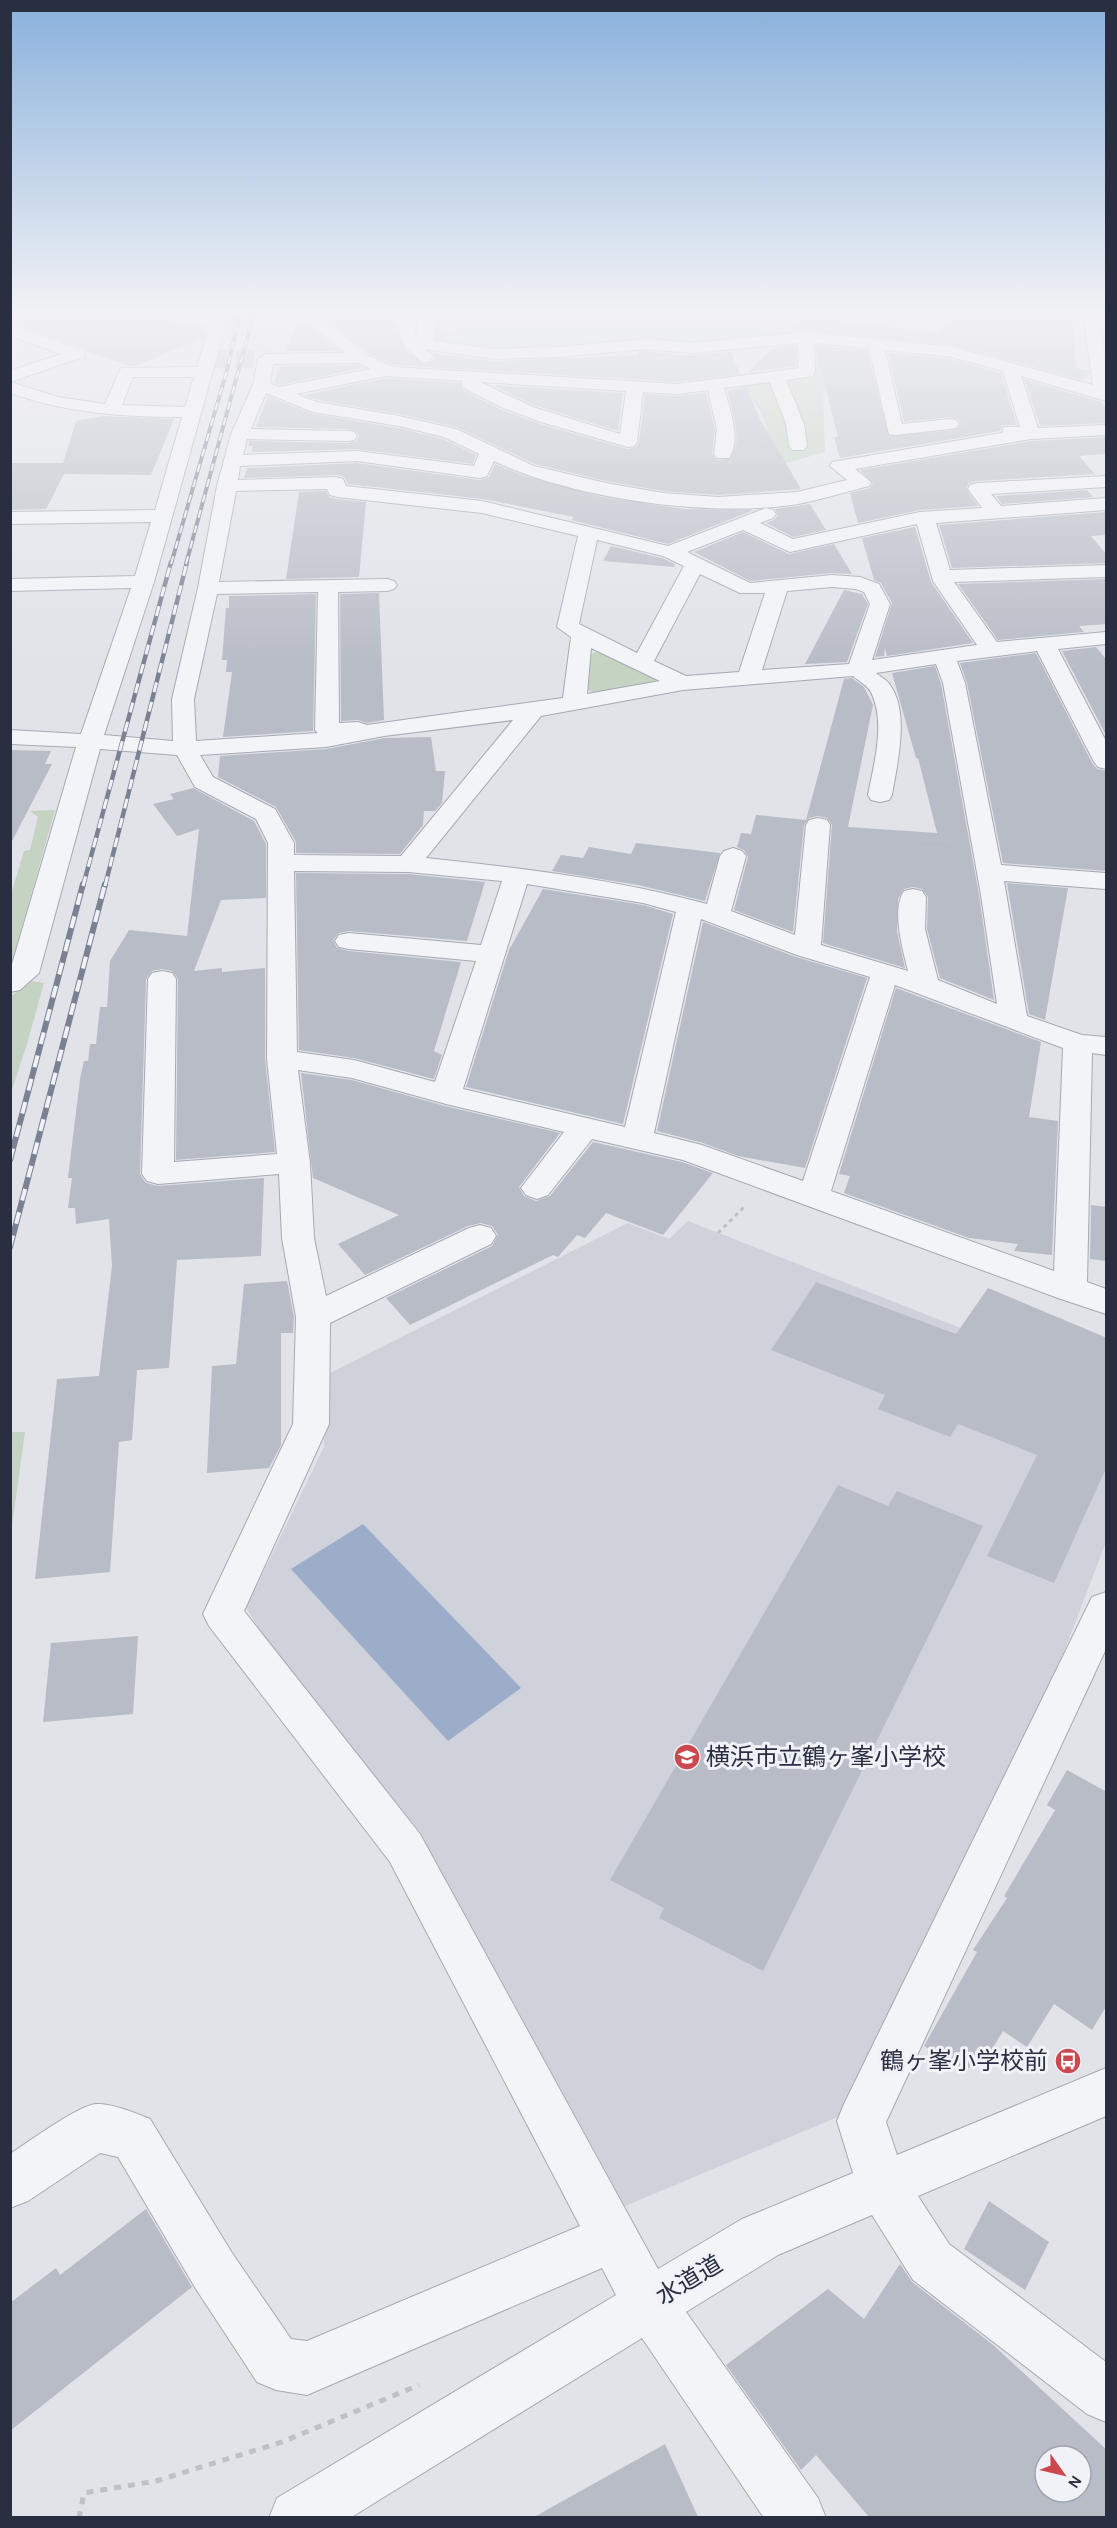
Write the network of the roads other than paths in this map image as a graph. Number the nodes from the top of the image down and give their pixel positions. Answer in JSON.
{"nodes":[{"id":1,"x":188,"y":431,"type":"edge"},
{"id":2,"x":242,"y":431,"type":"edge"},
{"id":3,"x":441,"y":431,"type":"edge"},
{"id":4,"x":586,"y":431,"type":"edge"},
{"id":5,"x":629,"y":431,"type":"edge"},
{"id":6,"x":726,"y":431,"type":"edge"},
{"id":7,"x":796,"y":431,"type":"edge"},
{"id":8,"x":1011,"y":431,"type":"edge"},
{"id":9,"x":1030,"y":431,"type":"edge"},
{"id":10,"x":1089,"y":431,"type":"edge"},
{"id":11,"x":240,"y":434,"type":"junction"},
{"id":12,"x":1031,"y":434,"type":"junction"},
{"id":13,"x":461,"y":438,"type":"junction"},
{"id":14,"x":798,"y":446,"type":"dead end"},
{"id":15,"x":489,"y":452,"type":"junction"},
{"id":16,"x":723,"y":454,"type":"dead end"},
{"id":17,"x":232,"y":460,"type":"junction"},
{"id":18,"x":1107,"y":481,"type":"edge"},
{"id":19,"x":862,"y":482,"type":"junction"},
{"id":20,"x":226,"y":486,"type":"junction"},
{"id":21,"x":1107,"y":504,"type":"edge"},
{"id":22,"x":995,"y":511,"type":"junction"},
{"id":23,"x":163,"y":516,"type":"junction"},
{"id":24,"x":10,"y":518,"type":"edge"},
{"id":25,"x":925,"y":518,"type":"junction"},
{"id":26,"x":745,"y":523,"type":"junction"},
{"id":27,"x":589,"y":532,"type":"junction"},
{"id":28,"x":670,"y":552,"type":"junction"},
{"id":29,"x":1058,"y":553,"type":"dead end"},
{"id":30,"x":695,"y":564,"type":"junction"},
{"id":31,"x":1107,"y":571,"type":"edge"},
{"id":32,"x":1071,"y":572,"type":"junction"},
{"id":33,"x":942,"y":576,"type":"junction"},
{"id":34,"x":144,"y":582,"type":"junction"},
{"id":35,"x":10,"y":585,"type":"edge"},
{"id":36,"x":387,"y":585,"type":"dead end"},
{"id":37,"x":328,"y":587,"type":"junction"},
{"id":38,"x":778,"y":587,"type":"junction"},
{"id":39,"x":208,"y":588,"type":"junction"},
{"id":40,"x":575,"y":631,"type":"junction"},
{"id":41,"x":1107,"y":638,"type":"edge"},
{"id":42,"x":1044,"y":644,"type":"junction"},
{"id":43,"x":991,"y":649,"type":"junction"},
{"id":44,"x":944,"y":655,"type":"junction"},
{"id":45,"x":642,"y":664,"type":"junction"},
{"id":46,"x":858,"y":669,"type":"junction"},
{"id":47,"x":748,"y":678,"type":"junction"},
{"id":48,"x":683,"y":683,"type":"junction"},
{"id":49,"x":574,"y":705,"type":"junction"},
{"id":50,"x":533,"y":711,"type":"junction"},
{"id":51,"x":384,"y":729,"type":"junction"},
{"id":52,"x":1099,"y":732,"type":"edge"},
{"id":53,"x":10,"y":737,"type":"edge"},
{"id":54,"x":90,"y":741,"type":"junction"},
{"id":55,"x":185,"y":749,"type":"junction"},
{"id":56,"x":1107,"y":762,"type":"edge"},
{"id":57,"x":880,"y":795,"type":"dead end"},
{"id":58,"x":818,"y":825,"type":"dead end"},
{"id":59,"x":733,"y":856,"type":"dead end"},
{"id":60,"x":280,"y":863,"type":"junction"},
{"id":61,"x":408,"y":864,"type":"junction"},
{"id":62,"x":990,"y":872,"type":"junction"},
{"id":63,"x":517,"y":875,"type":"junction"},
{"id":64,"x":1107,"y":881,"type":"edge"},
{"id":65,"x":913,"y":897,"type":"dead end"},
{"id":66,"x":704,"y":911,"type":"junction"},
{"id":67,"x":349,"y":941,"type":"dead end"},
{"id":68,"x":807,"y":949,"type":"junction"},
{"id":69,"x":491,"y":954,"type":"junction"},
{"id":70,"x":885,"y":972,"type":"junction"},
{"id":71,"x":162,"y":979,"type":"dead end"},
{"id":72,"x":10,"y":984,"type":"edge"},
{"id":73,"x":925,"y":985,"type":"junction"},
{"id":74,"x":1014,"y":1021,"type":"junction"},
{"id":75,"x":1092,"y":1044,"type":"edge"},
{"id":76,"x":282,"y":1059,"type":"junction"},
{"id":77,"x":446,"y":1095,"type":"junction"},
{"id":78,"x":584,"y":1128,"type":"junction"},
{"id":79,"x":637,"y":1140,"type":"junction"},
{"id":80,"x":294,"y":1163,"type":"junction"},
{"id":81,"x":537,"y":1188,"type":"dead end"},
{"id":82,"x":816,"y":1188,"type":"dead end"},
{"id":83,"x":480,"y":1236,"type":"dead end"},
{"id":84,"x":1070,"y":1290,"type":"junction"},
{"id":85,"x":1107,"y":1302,"type":"edge"},
{"id":86,"x":313,"y":1317,"type":"junction"},
{"id":87,"x":1107,"y":1608,"type":"edge"},
{"id":88,"x":1107,"y":2092,"type":"edge"},
{"id":89,"x":10,"y":2183,"type":"edge"},
{"id":90,"x":882,"y":2186,"type":"junction"},
{"id":91,"x":612,"y":2238,"type":"junction"},
{"id":92,"x":649,"y":2304,"type":"junction"},
{"id":93,"x":1107,"y":2395,"type":"edge"},
{"id":94,"x":297,"y":2517,"type":"edge"},
{"id":95,"x":798,"y":2517,"type":"edge"}],
"edges":[{"from":1,"to":23,"type":"street"},
{"from":2,"to":11,"type":"street"},
{"from":3,"to":13,"type":"street"},
{"from":4,"to":5,"type":"street"},
{"from":6,"to":16,"type":"street"},
{"from":7,"to":14,"type":"street"},
{"from":8,"to":12,"type":"street"},
{"from":9,"to":12,"type":"street"},
{"from":10,"to":12,"type":"street"},
{"from":11,"to":13,"type":"street"},
{"from":11,"to":17,"type":"street"},
{"from":12,"to":19,"type":"street"},
{"from":13,"to":15,"type":"street"},
{"from":15,"to":17,"type":"street"},
{"from":15,"to":19,"type":"street"},
{"from":17,"to":20,"type":"street"},
{"from":18,"to":22,"type":"street"},
{"from":19,"to":26,"type":"street"},
{"from":20,"to":27,"type":"street"},
{"from":20,"to":39,"type":"street"},
{"from":21,"to":22,"type":"street"},
{"from":22,"to":25,"type":"street"},
{"from":23,"to":24,"type":"street"},
{"from":23,"to":34,"type":"street"},
{"from":25,"to":26,"type":"street"},
{"from":25,"to":33,"type":"street"},
{"from":26,"to":28,"type":"street"},
{"from":27,"to":28,"type":"street"},
{"from":27,"to":40,"type":"street"},
{"from":28,"to":30,"type":"street"},
{"from":29,"to":32,"type":"street"},
{"from":30,"to":38,"type":"street"},
{"from":30,"to":45,"type":"street"},
{"from":31,"to":32,"type":"street"},
{"from":32,"to":33,"type":"street"},
{"from":33,"to":43,"type":"street"},
{"from":34,"to":35,"type":"street"},
{"from":34,"to":54,"type":"street"},
{"from":36,"to":37,"type":"street"},
{"from":37,"to":39,"type":"street"},
{"from":37,"to":51,"type":"street"},
{"from":38,"to":46,"type":"street"},
{"from":38,"to":47,"type":"street"},
{"from":39,"to":55,"type":"street"},
{"from":40,"to":45,"type":"street"},
{"from":40,"to":49,"type":"street"},
{"from":41,"to":42,"type":"street"},
{"from":42,"to":43,"type":"street"},
{"from":42,"to":52,"type":"street"},
{"from":43,"to":44,"type":"street"},
{"from":44,"to":46,"type":"street"},
{"from":44,"to":62,"type":"street"},
{"from":45,"to":48,"type":"street"},
{"from":46,"to":47,"type":"street"},
{"from":46,"to":57,"type":"street"},
{"from":47,"to":48,"type":"street"},
{"from":48,"to":49,"type":"street"},
{"from":49,"to":50,"type":"street"},
{"from":50,"to":51,"type":"street"},
{"from":50,"to":61,"type":"street"},
{"from":51,"to":55,"type":"street"},
{"from":52,"to":56,"type":"street"},
{"from":53,"to":54,"type":"street"},
{"from":54,"to":55,"type":"street"},
{"from":54,"to":72,"type":"street"},
{"from":55,"to":60,"type":"street"},
{"from":58,"to":68,"type":"street"},
{"from":59,"to":66,"type":"street"},
{"from":60,"to":61,"type":"street"},
{"from":60,"to":76,"type":"street"},
{"from":61,"to":63,"type":"street"},
{"from":62,"to":64,"type":"street"},
{"from":62,"to":74,"type":"street"},
{"from":63,"to":66,"type":"street"},
{"from":63,"to":69,"type":"street"},
{"from":65,"to":73,"type":"street"},
{"from":66,"to":68,"type":"street"},
{"from":66,"to":79,"type":"street"},
{"from":67,"to":69,"type":"street"},
{"from":68,"to":70,"type":"street"},
{"from":69,"to":77,"type":"street"},
{"from":70,"to":73,"type":"street"},
{"from":70,"to":82,"type":"street"},
{"from":71,"to":80,"type":"street"},
{"from":73,"to":74,"type":"street"},
{"from":74,"to":75,"type":"street"},
{"from":75,"to":84,"type":"street"},
{"from":76,"to":77,"type":"street"},
{"from":76,"to":80,"type":"street"},
{"from":77,"to":78,"type":"street"},
{"from":78,"to":79,"type":"street"},
{"from":78,"to":81,"type":"street"},
{"from":79,"to":84,"type":"street"},
{"from":80,"to":86,"type":"street"},
{"from":83,"to":86,"type":"street"},
{"from":84,"to":85,"type":"street"},
{"from":86,"to":91,"type":"street"},
{"from":87,"to":90,"type":"street"},
{"from":88,"to":90,"type":"street","name":"水道道"},
{"from":89,"to":91,"type":"street"},
{"from":90,"to":92,"type":"street","name":"水道道"},
{"from":90,"to":93,"type":"street"},
{"from":91,"to":92,"type":"street"},
{"from":92,"to":94,"type":"street","name":"水道道"},
{"from":92,"to":95,"type":"street"}]}
